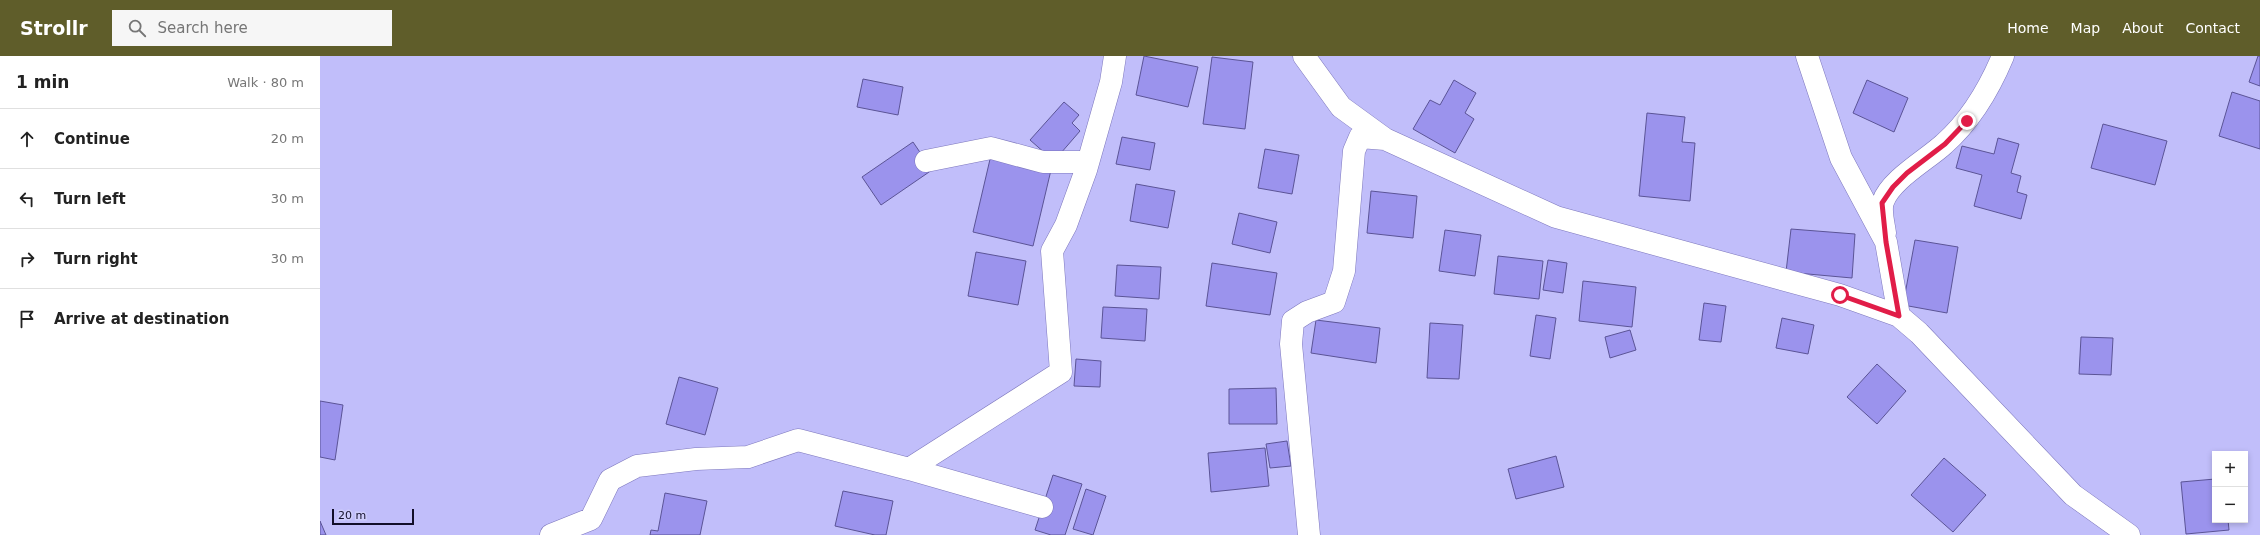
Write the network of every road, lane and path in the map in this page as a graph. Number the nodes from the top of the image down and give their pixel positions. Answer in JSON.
{"nodes":[{"id":1,"x":1115,"y":56,"type":"edge"},
{"id":2,"x":1304,"y":56,"type":"edge"},
{"id":3,"x":1807,"y":56,"type":"edge"},
{"id":4,"x":2003,"y":56,"type":"edge"},
{"id":5,"x":1385,"y":139,"type":"junction"},
{"id":6,"x":926,"y":161,"type":"dead end"},
{"id":7,"x":1088,"y":162,"type":"junction"},
{"id":8,"x":1886,"y":242,"type":"junction"},
{"id":9,"x":1899,"y":316,"type":"junction"},
{"id":10,"x":909,"y":469,"type":"junction"},
{"id":11,"x":1042,"y":507,"type":"dead end"},
{"id":12,"x":551,"y":535,"type":"edge"},
{"id":13,"x":1310,"y":535,"type":"edge"},
{"id":14,"x":2129,"y":535,"type":"edge"}],
"edges":[{"from":1,"to":7,"type":"street"},
{"from":2,"to":5,"type":"street"},
{"from":3,"to":8,"type":"street"},
{"from":4,"to":8,"type":"street"},
{"from":5,"to":9,"type":"street"},
{"from":5,"to":13,"type":"street"},
{"from":6,"to":7,"type":"street"},
{"from":7,"to":10,"type":"street"},
{"from":8,"to":9,"type":"street"},
{"from":9,"to":14,"type":"street"},
{"from":10,"to":11,"type":"street"},
{"from":10,"to":12,"type":"street"}]}
